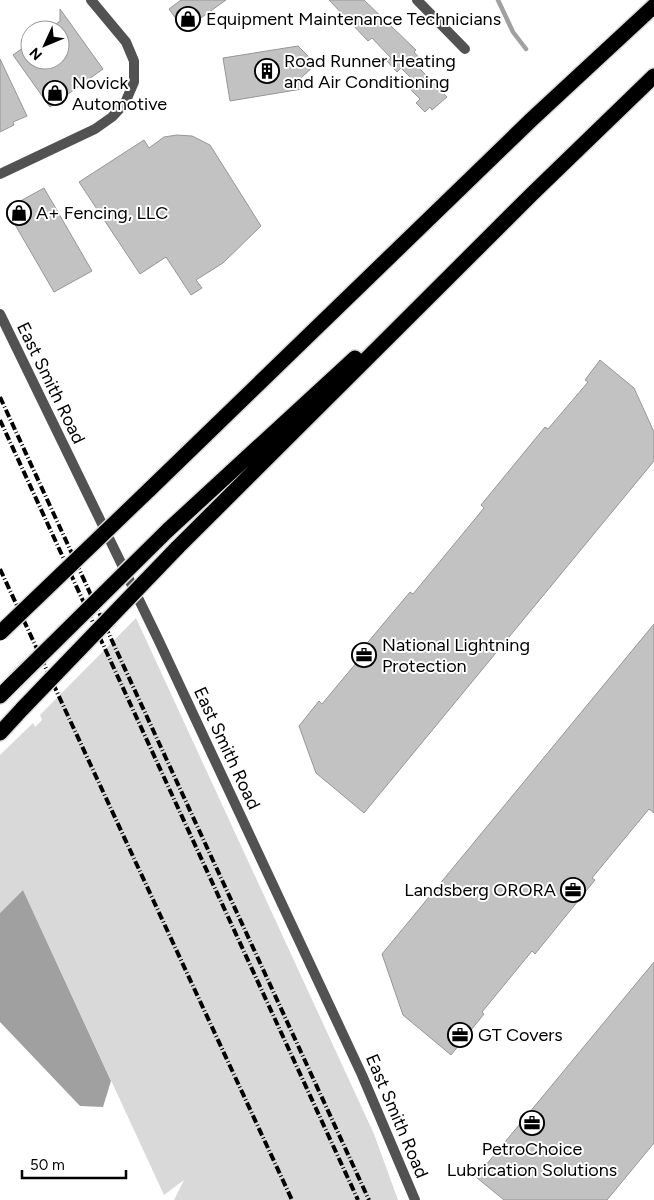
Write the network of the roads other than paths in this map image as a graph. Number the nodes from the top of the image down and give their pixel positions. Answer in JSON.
{"nodes":[{"id":1,"x":91,"y":0,"type":"edge"},
{"id":2,"x":418,"y":0,"type":"edge"},
{"id":3,"x":654,"y":6,"type":"edge"},
{"id":4,"x":464,"y":49,"type":"dead end"},
{"id":5,"x":654,"y":76,"type":"edge"},
{"id":6,"x":0,"y":174,"type":"edge"},
{"id":7,"x":532,"y":194,"type":"junction"},
{"id":8,"x":0,"y":314,"type":"edge"},
{"id":9,"x":0,"y":633,"type":"edge"},
{"id":10,"x":0,"y":696,"type":"edge"},
{"id":11,"x":0,"y":732,"type":"edge"},
{"id":12,"x":415,"y":1200,"type":"edge"}],
"edges":[{"from":1,"to":6,"type":"street"},
{"from":2,"to":4,"type":"street"},
{"from":3,"to":9,"type":"highway","bridge":true},
{"from":5,"to":7,"type":"highway"},
{"from":7,"to":10,"type":"highway","bridge":true},
{"from":7,"to":11,"type":"highway","bridge":true},
{"from":8,"to":12,"type":"street","name":"East Smith Road"}]}
